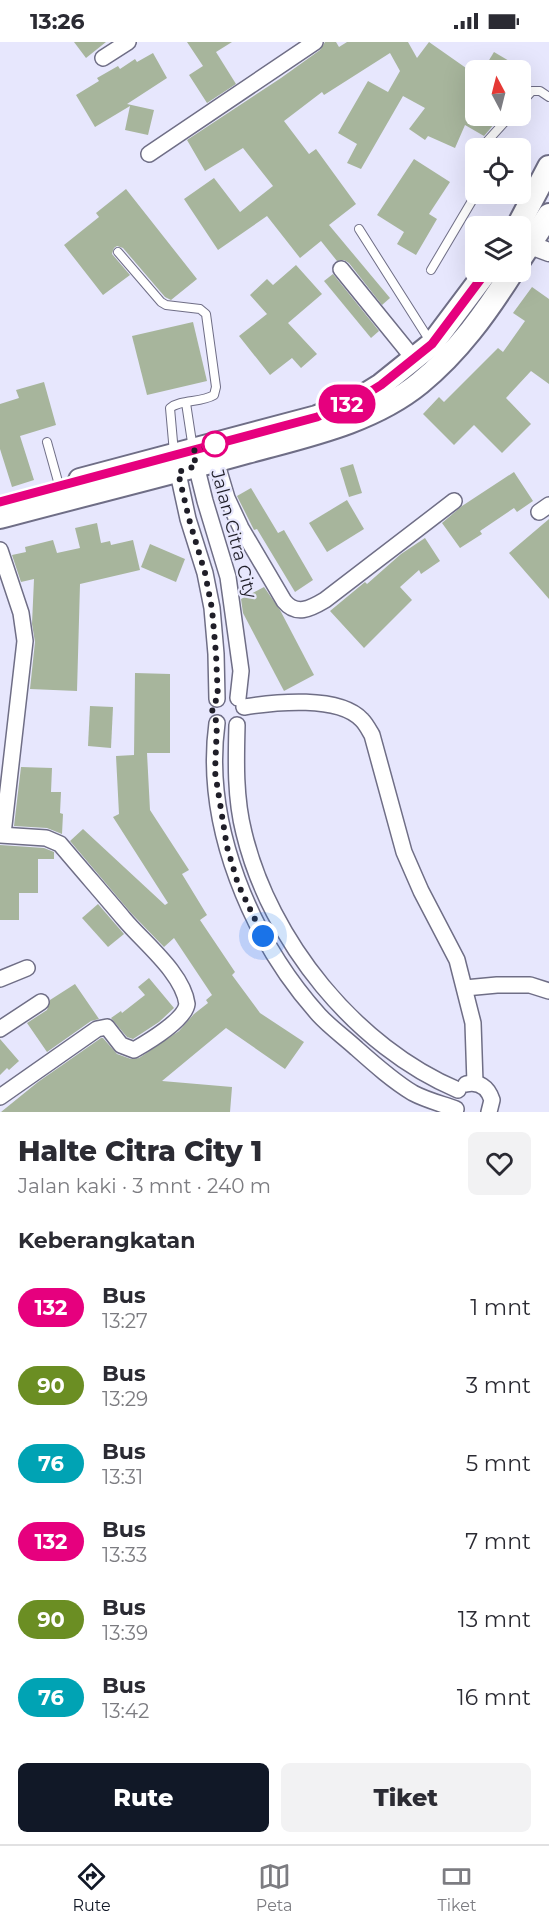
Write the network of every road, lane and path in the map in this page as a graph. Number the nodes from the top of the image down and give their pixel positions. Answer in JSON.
{"nodes":[{"id":1,"x":128,"y":42,"type":"edge"},
{"id":2,"x":315,"y":42,"type":"edge"},
{"id":3,"x":103,"y":58,"type":"dead end"},
{"id":4,"x":531,"y":92,"type":"edge"},
{"id":5,"x":549,"y":97,"type":"edge"},
{"id":6,"x":501,"y":126,"type":"edge"},
{"id":7,"x":490,"y":138,"type":"edge"},
{"id":8,"x":149,"y":154,"type":"dead end"},
{"id":9,"x":549,"y":167,"type":"edge"},
{"id":10,"x":470,"y":204,"type":"edge"},
{"id":11,"x":549,"y":215,"type":"edge"},
{"id":12,"x":523,"y":216,"type":"edge"},
{"id":13,"x":359,"y":229,"type":"dead end"},
{"id":14,"x":531,"y":247,"type":"edge"},
{"id":15,"x":118,"y":252,"type":"dead end"},
{"id":16,"x":341,"y":269,"type":"dead end"},
{"id":17,"x":431,"y":270,"type":"dead end"},
{"id":18,"x":478,"y":282,"type":"edge"},
{"id":19,"x":505,"y":282,"type":"edge"},
{"id":20,"x":432,"y":344,"type":"junction"},
{"id":21,"x":414,"y":359,"type":"junction"},
{"id":22,"x":186,"y":403,"type":"junction"},
{"id":23,"x":47,"y":442,"type":"dead end"},
{"id":24,"x":191,"y":461,"type":"junction"},
{"id":25,"x":58,"y":485,"type":"junction"},
{"id":26,"x":205,"y":501,"type":"junction"},
{"id":27,"x":454,"y":501,"type":"dead end"},
{"id":28,"x":0,"y":502,"type":"edge"},
{"id":29,"x":185,"y":506,"type":"junction"},
{"id":30,"x":0,"y":517,"type":"edge"},
{"id":31,"x":0,"y":550,"type":"edge"},
{"id":32,"x":218,"y":699,"type":"junction"},
{"id":33,"x":241,"y":703,"type":"junction"},
{"id":34,"x":217,"y":723,"type":"junction"},
{"id":35,"x":237,"y":724,"type":"junction"},
{"id":36,"x":6,"y":747,"type":"edge"},
{"id":37,"x":2,"y":835,"type":"edge"},
{"id":38,"x":27,"y":968,"type":"dead end"},
{"id":39,"x":0,"y":979,"type":"edge"},
{"id":40,"x":465,"y":988,"type":"junction"},
{"id":41,"x":549,"y":992,"type":"edge"},
{"id":42,"x":41,"y":1002,"type":"dead end"},
{"id":43,"x":0,"y":1029,"type":"edge"},
{"id":44,"x":475,"y":1083,"type":"junction"},
{"id":45,"x":458,"y":1090,"type":"junction"},
{"id":46,"x":0,"y":1097,"type":"edge"},
{"id":47,"x":457,"y":1110,"type":"edge"},
{"id":48,"x":489,"y":1112,"type":"edge"}],
"edges":[{"from":1,"to":3,"type":"street"},
{"from":2,"to":8,"type":"street"},
{"from":4,"to":5,"type":"lane"},
{"from":6,"to":7,"type":"lane"},
{"from":9,"to":12,"type":"main road"},
{"from":10,"to":17,"type":"lane"},
{"from":11,"to":14,"type":"main road"},
{"from":13,"to":20,"type":"lane"},
{"from":15,"to":22,"type":"lane"},
{"from":16,"to":21,"type":"street"},
{"from":18,"to":20,"type":"main road"},
{"from":19,"to":24,"type":"main road"},
{"from":20,"to":21,"type":"main road"},
{"from":21,"to":24,"type":"main road"},
{"from":22,"to":24,"type":"lane"},
{"from":22,"to":24,"type":"lane"},
{"from":23,"to":25,"type":"lane"},
{"from":24,"to":25,"type":"main road"},
{"from":24,"to":26,"type":"street","name":"Jalan Citra City"},
{"from":24,"to":27,"type":"street"},
{"from":24,"to":29,"type":"street"},
{"from":24,"to":30,"type":"main road"},
{"from":25,"to":28,"type":"main road"},
{"from":26,"to":29,"type":"street"},
{"from":26,"to":33,"type":"street","name":"Jalan Citra City"},
{"from":29,"to":32,"type":"street"},
{"from":31,"to":36,"type":"street"},
{"from":32,"to":33,"type":"street"},
{"from":32,"to":34,"type":"street"},
{"from":33,"to":35,"type":"street"},
{"from":33,"to":40,"type":"street"},
{"from":34,"to":35,"type":"street"},
{"from":34,"to":47,"type":"street"},
{"from":35,"to":45,"type":"street"},
{"from":36,"to":37,"type":"street"},
{"from":37,"to":46,"type":"street"},
{"from":38,"to":39,"type":"street"},
{"from":40,"to":41,"type":"street"},
{"from":40,"to":44,"type":"street"},
{"from":42,"to":43,"type":"street"},
{"from":44,"to":45,"type":"street"},
{"from":44,"to":48,"type":"street"},
{"from":45,"to":47,"type":"street"}]}
